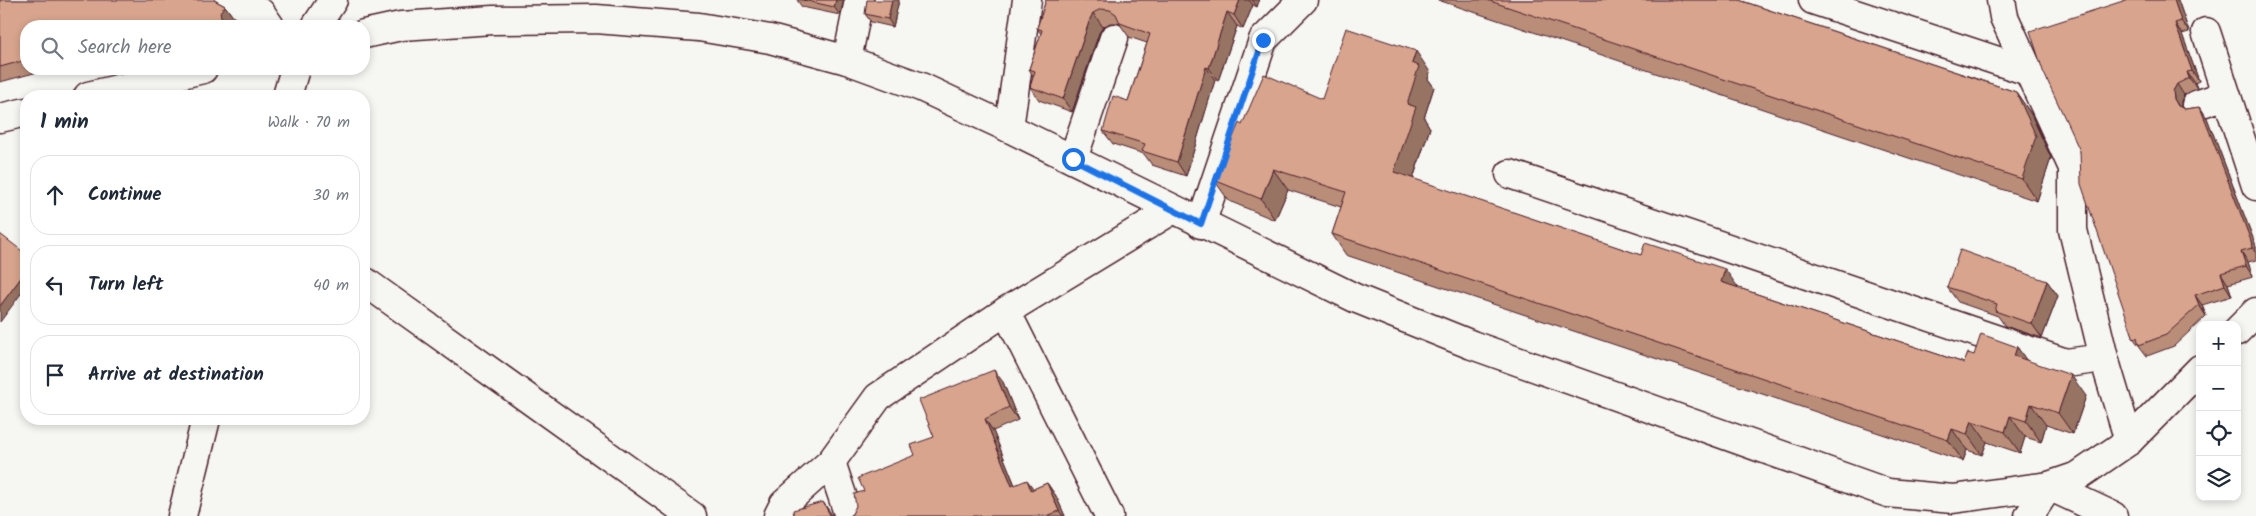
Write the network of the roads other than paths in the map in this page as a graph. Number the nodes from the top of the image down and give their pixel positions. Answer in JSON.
{"nodes":[{"id":1,"x":230,"y":0,"type":"edge"},
{"id":2,"x":334,"y":0,"type":"edge"},
{"id":3,"x":859,"y":0,"type":"edge"},
{"id":4,"x":1027,"y":0,"type":"edge"},
{"id":5,"x":1303,"y":0,"type":"edge"},
{"id":6,"x":1813,"y":0,"type":"edge"},
{"id":7,"x":2002,"y":0,"type":"edge"},
{"id":8,"x":266,"y":20,"type":"edge"},
{"id":9,"x":320,"y":20,"type":"edge"},
{"id":10,"x":2206,"y":32,"type":"dead end"},
{"id":11,"x":370,"y":33,"type":"edge"},
{"id":12,"x":1114,"y":38,"type":"dead end"},
{"id":13,"x":846,"y":60,"type":"junction"},
{"id":14,"x":2028,"y":71,"type":"junction"},
{"id":15,"x":177,"y":75,"type":"edge"},
{"id":16,"x":293,"y":75,"type":"edge"},
{"id":17,"x":113,"y":90,"type":"edge"},
{"id":18,"x":289,"y":90,"type":"edge"},
{"id":19,"x":2226,"y":95,"type":"junction"},
{"id":20,"x":2196,"y":104,"type":"dead end"},
{"id":21,"x":20,"y":113,"type":"edge"},
{"id":22,"x":0,"y":118,"type":"edge"},
{"id":23,"x":1009,"y":128,"type":"junction"},
{"id":24,"x":1073,"y":159,"type":"junction"},
{"id":25,"x":1510,"y":174,"type":"dead end"},
{"id":26,"x":2256,"y":186,"type":"edge"},
{"id":27,"x":1172,"y":210,"type":"junction"},
{"id":28,"x":1201,"y":224,"type":"junction"},
{"id":29,"x":370,"y":285,"type":"edge"},
{"id":30,"x":1006,"y":312,"type":"junction"},
{"id":31,"x":2256,"y":312,"type":"edge"},
{"id":32,"x":2241,"y":327,"type":"edge"},
{"id":33,"x":2104,"y":358,"type":"junction"},
{"id":34,"x":2196,"y":373,"type":"edge"},
{"id":35,"x":205,"y":425,"type":"edge"},
{"id":36,"x":2129,"y":441,"type":"junction"},
{"id":37,"x":831,"y":462,"type":"junction"},
{"id":38,"x":2049,"y":486,"type":"junction"},
{"id":39,"x":182,"y":516,"type":"edge"},
{"id":40,"x":692,"y":516,"type":"edge"},
{"id":41,"x":778,"y":516,"type":"edge"},
{"id":42,"x":849,"y":516,"type":"edge"},
{"id":43,"x":1109,"y":516,"type":"edge"},
{"id":44,"x":2029,"y":516,"type":"edge"},
{"id":45,"x":2113,"y":516,"type":"edge"}],
"edges":[{"from":1,"to":8,"type":"street"},
{"from":2,"to":9,"type":"street"},
{"from":3,"to":13,"type":"street"},
{"from":4,"to":23,"type":"street"},
{"from":5,"to":28,"type":"street"},
{"from":6,"to":14,"type":"street"},
{"from":7,"to":14,"type":"street"},
{"from":10,"to":19,"type":"street"},
{"from":11,"to":13,"type":"street"},
{"from":12,"to":24,"type":"street"},
{"from":13,"to":23,"type":"street"},
{"from":14,"to":33,"type":"street"},
{"from":15,"to":17,"type":"street"},
{"from":16,"to":18,"type":"street"},
{"from":19,"to":20,"type":"street"},
{"from":19,"to":26,"type":"street"},
{"from":21,"to":22,"type":"street"},
{"from":23,"to":24,"type":"street"},
{"from":24,"to":27,"type":"street"},
{"from":25,"to":33,"type":"street"},
{"from":27,"to":28,"type":"street"},
{"from":27,"to":30,"type":"street"},
{"from":28,"to":38,"type":"street"},
{"from":29,"to":40,"type":"street"},
{"from":30,"to":37,"type":"street"},
{"from":30,"to":43,"type":"street"},
{"from":31,"to":32,"type":"street"},
{"from":33,"to":36,"type":"street"},
{"from":34,"to":36,"type":"street"},
{"from":35,"to":39,"type":"street"},
{"from":36,"to":38,"type":"street"},
{"from":37,"to":41,"type":"street"},
{"from":37,"to":42,"type":"street"},
{"from":38,"to":44,"type":"street"},
{"from":38,"to":45,"type":"street"}]}
